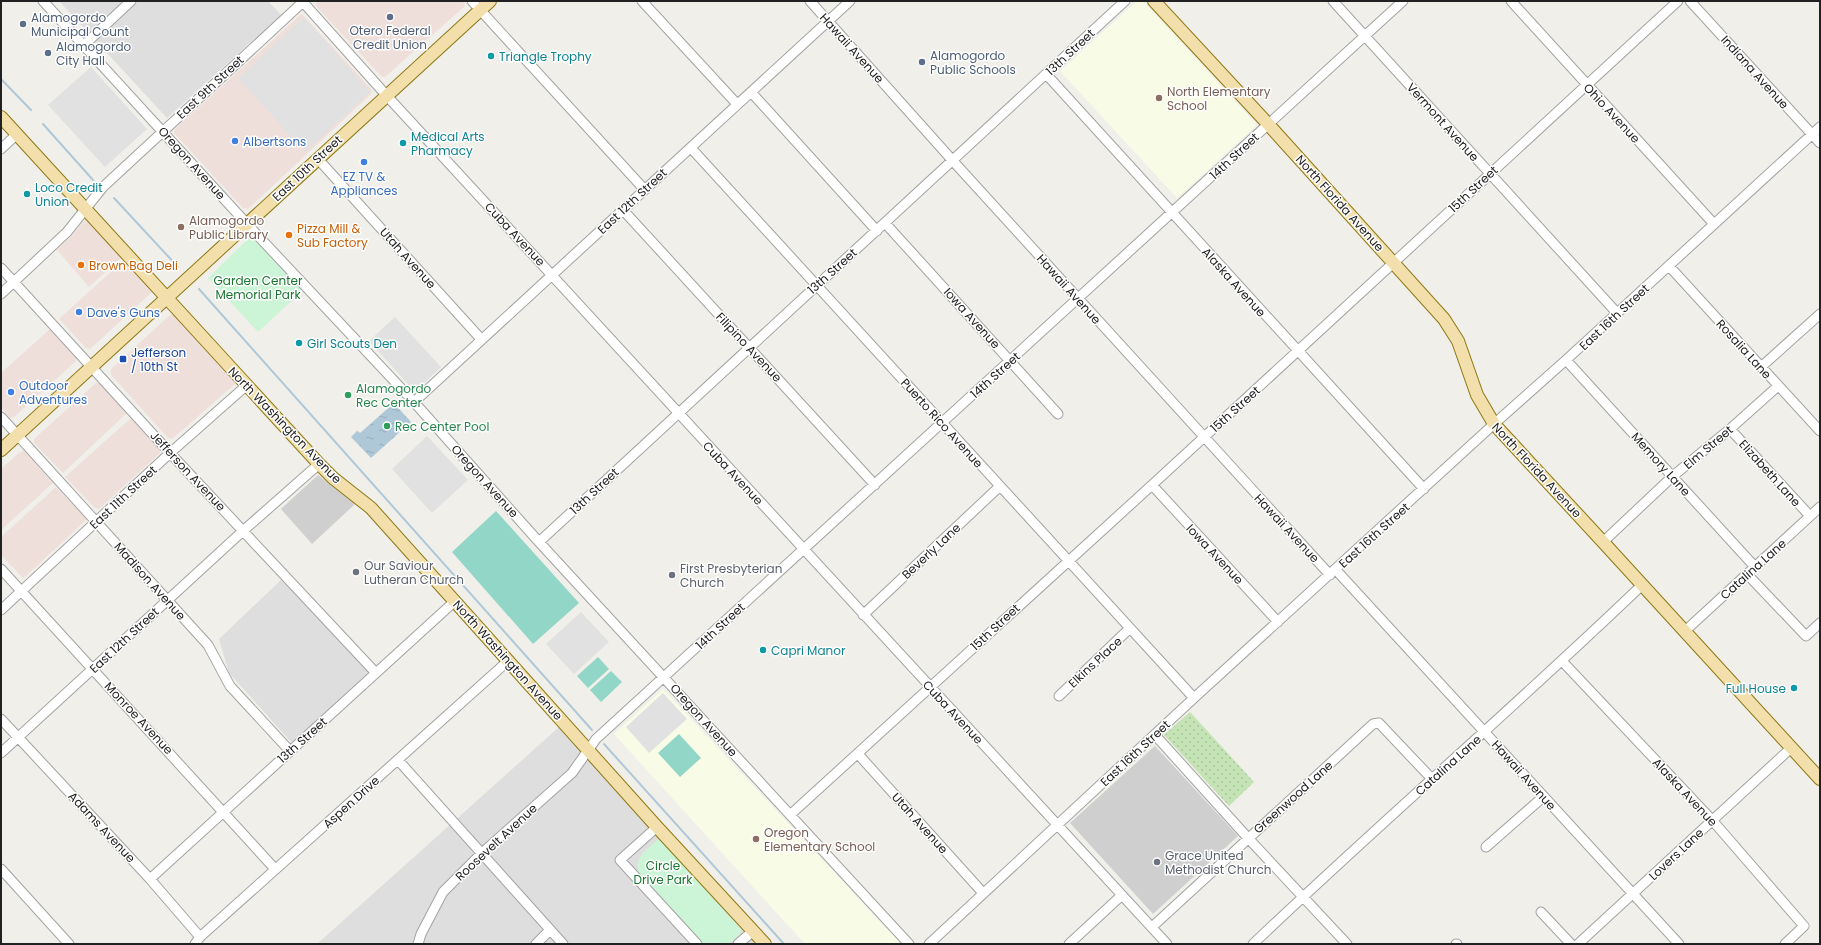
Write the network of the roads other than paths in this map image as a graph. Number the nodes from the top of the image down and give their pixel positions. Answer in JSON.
{"nodes":[{"id":1,"x":43,"y":1,"type":"edge"},
{"id":2,"x":131,"y":1,"type":"edge"},
{"id":3,"x":303,"y":1,"type":"edge"},
{"id":4,"x":472,"y":1,"type":"edge"},
{"id":5,"x":490,"y":1,"type":"edge"},
{"id":6,"x":642,"y":1,"type":"edge"},
{"id":7,"x":810,"y":1,"type":"edge"},
{"id":8,"x":850,"y":1,"type":"edge"},
{"id":9,"x":1125,"y":1,"type":"edge"},
{"id":10,"x":1154,"y":1,"type":"edge"},
{"id":11,"x":1333,"y":1,"type":"edge"},
{"id":12,"x":1403,"y":1,"type":"edge"},
{"id":13,"x":1510,"y":1,"type":"edge"},
{"id":14,"x":1678,"y":1,"type":"edge"},
{"id":15,"x":1690,"y":1,"type":"edge"},
{"id":16,"x":480,"y":10,"type":"junction"},
{"id":17,"x":828,"y":21,"type":"junction"},
{"id":18,"x":1365,"y":36,"type":"junction"},
{"id":19,"x":84,"y":45,"type":"junction"},
{"id":20,"x":1046,"y":74,"type":"junction"},
{"id":21,"x":1586,"y":85,"type":"junction"},
{"id":22,"x":751,"y":92,"type":"junction"},
{"id":23,"x":387,"y":96,"type":"junction"},
{"id":24,"x":737,"y":104,"type":"junction"},
{"id":25,"x":1,"y":117,"type":"edge"},
{"id":26,"x":1268,"y":124,"type":"junction"},
{"id":27,"x":1820,"y":127,"type":"edge"},
{"id":28,"x":162,"y":131,"type":"junction"},
{"id":29,"x":17,"y":134,"type":"junction"},
{"id":30,"x":1812,"y":134,"type":"junction"},
{"id":31,"x":1820,"y":143,"type":"edge"},
{"id":32,"x":691,"y":148,"type":"junction"},
{"id":33,"x":1,"y":149,"type":"edge"},
{"id":34,"x":318,"y":159,"type":"junction"},
{"id":35,"x":953,"y":162,"type":"junction"},
{"id":36,"x":1490,"y":174,"type":"junction"},
{"id":37,"x":644,"y":189,"type":"junction"},
{"id":38,"x":85,"y":208,"type":"junction"},
{"id":39,"x":623,"y":210,"type":"junction"},
{"id":40,"x":1171,"y":214,"type":"junction"},
{"id":41,"x":886,"y":223,"type":"junction"},
{"id":42,"x":247,"y":224,"type":"junction"},
{"id":43,"x":1714,"y":224,"type":"junction"},
{"id":44,"x":877,"y":231,"type":"junction"},
{"id":45,"x":1394,"y":262,"type":"junction"},
{"id":46,"x":1669,"y":266,"type":"junction"},
{"id":47,"x":1,"y":268,"type":"edge"},
{"id":48,"x":552,"y":274,"type":"junction"},
{"id":49,"x":14,"y":283,"type":"junction"},
{"id":50,"x":816,"y":285,"type":"junction"},
{"id":51,"x":1,"y":294,"type":"edge"},
{"id":52,"x":166,"y":298,"type":"junction"},
{"id":53,"x":1078,"y":299,"type":"junction"},
{"id":54,"x":1617,"y":313,"type":"junction"},
{"id":55,"x":1820,"y":314,"type":"edge"},
{"id":56,"x":481,"y":339,"type":"junction"},
{"id":57,"x":749,"y":347,"type":"junction"},
{"id":58,"x":1297,"y":352,"type":"junction"},
{"id":59,"x":1011,"y":360,"type":"junction"},
{"id":60,"x":1566,"y":360,"type":"junction"},
{"id":61,"x":92,"y":366,"type":"junction"},
{"id":62,"x":1761,"y":367,"type":"junction"},
{"id":63,"x":247,"y":386,"type":"junction"},
{"id":64,"x":1778,"y":386,"type":"junction"},
{"id":65,"x":414,"y":402,"type":"junction"},
{"id":66,"x":678,"y":413,"type":"junction"},
{"id":67,"x":1058,"y":414,"type":"dead end"},
{"id":68,"x":1,"y":417,"type":"edge"},
{"id":69,"x":942,"y":423,"type":"junction"},
{"id":70,"x":1494,"y":424,"type":"junction"},
{"id":71,"x":1730,"y":429,"type":"junction"},
{"id":72,"x":1820,"y":431,"type":"edge"},
{"id":73,"x":17,"y":435,"type":"junction"},
{"id":74,"x":1203,"y":437,"type":"junction"},
{"id":75,"x":1,"y":450,"type":"edge"},
{"id":76,"x":170,"y":453,"type":"junction"},
{"id":77,"x":319,"y":464,"type":"junction"},
{"id":78,"x":1673,"y":476,"type":"junction"},
{"id":79,"x":875,"y":485,"type":"junction"},
{"id":80,"x":1152,"y":486,"type":"junction"},
{"id":81,"x":999,"y":487,"type":"junction"},
{"id":82,"x":1424,"y":489,"type":"junction"},
{"id":83,"x":1820,"y":507,"type":"edge"},
{"id":84,"x":1810,"y":516,"type":"junction"},
{"id":85,"x":96,"y":522,"type":"junction"},
{"id":86,"x":244,"y":530,"type":"junction"},
{"id":87,"x":539,"y":542,"type":"junction"},
{"id":88,"x":1603,"y":542,"type":"junction"},
{"id":89,"x":804,"y":549,"type":"junction"},
{"id":90,"x":1068,"y":560,"type":"junction"},
{"id":91,"x":1754,"y":567,"type":"junction"},
{"id":92,"x":1,"y":569,"type":"edge"},
{"id":93,"x":1333,"y":572,"type":"junction"},
{"id":94,"x":1747,"y":574,"type":"junction"},
{"id":95,"x":1642,"y":585,"type":"junction"},
{"id":96,"x":21,"y":591,"type":"junction"},
{"id":97,"x":168,"y":600,"type":"junction"},
{"id":98,"x":455,"y":601,"type":"junction"},
{"id":99,"x":1,"y":610,"type":"edge"},
{"id":100,"x":863,"y":614,"type":"junction"},
{"id":101,"x":1278,"y":622,"type":"junction"},
{"id":102,"x":1820,"y":623,"type":"edge"},
{"id":103,"x":1130,"y":628,"type":"junction"},
{"id":104,"x":1685,"y":631,"type":"junction"},
{"id":105,"x":509,"y":660,"type":"junction"},
{"id":106,"x":1562,"y":661,"type":"junction"},
{"id":107,"x":93,"y":669,"type":"junction"},
{"id":108,"x":376,"y":673,"type":"junction"},
{"id":109,"x":665,"y":677,"type":"junction"},
{"id":110,"x":930,"y":687,"type":"junction"},
{"id":111,"x":1059,"y":696,"type":"dead end"},
{"id":112,"x":1194,"y":698,"type":"junction"},
{"id":113,"x":1,"y":719,"type":"edge"},
{"id":114,"x":1485,"y":732,"type":"junction"},
{"id":115,"x":1155,"y":735,"type":"junction"},
{"id":116,"x":18,"y":737,"type":"junction"},
{"id":117,"x":1791,"y":748,"type":"junction"},
{"id":118,"x":588,"y":750,"type":"junction"},
{"id":119,"x":290,"y":751,"type":"junction"},
{"id":120,"x":1,"y":753,"type":"edge"},
{"id":121,"x":858,"y":754,"type":"junction"},
{"id":122,"x":398,"y":760,"type":"junction"},
{"id":123,"x":1432,"y":779,"type":"junction"},
{"id":124,"x":1820,"y":779,"type":"edge"},
{"id":125,"x":1543,"y":797,"type":"junction"},
{"id":126,"x":224,"y":812,"type":"junction"},
{"id":127,"x":790,"y":815,"type":"junction"},
{"id":128,"x":1712,"y":820,"type":"junction"},
{"id":129,"x":1057,"y":824,"type":"junction"},
{"id":130,"x":657,"y":827,"type":"junction"},
{"id":131,"x":1248,"y":838,"type":"junction"},
{"id":132,"x":1486,"y":847,"type":"dead end"},
{"id":133,"x":482,"y":853,"type":"junction"},
{"id":134,"x":1,"y":869,"type":"edge"},
{"id":135,"x":275,"y":869,"type":"junction"},
{"id":136,"x":150,"y":879,"type":"junction"},
{"id":137,"x":983,"y":892,"type":"junction"},
{"id":138,"x":1633,"y":893,"type":"junction"},
{"id":139,"x":1122,"y":895,"type":"junction"},
{"id":140,"x":1303,"y":896,"type":"junction"},
{"id":141,"x":1541,"y":912,"type":"dead end"},
{"id":142,"x":1152,"y":927,"type":"junction"},
{"id":143,"x":550,"y":930,"type":"junction"},
{"id":144,"x":753,"y":931,"type":"junction"},
{"id":145,"x":198,"y":940,"type":"edge"},
{"id":146,"x":69,"y":944,"type":"edge"},
{"id":147,"x":418,"y":944,"type":"edge"},
{"id":148,"x":536,"y":944,"type":"edge"},
{"id":149,"x":563,"y":944,"type":"edge"},
{"id":150,"x":697,"y":944,"type":"edge"},
{"id":151,"x":738,"y":944,"type":"edge"},
{"id":152,"x":765,"y":944,"type":"edge"},
{"id":153,"x":909,"y":944,"type":"edge"},
{"id":154,"x":929,"y":944,"type":"edge"},
{"id":155,"x":1069,"y":944,"type":"edge"},
{"id":156,"x":1167,"y":944,"type":"edge"},
{"id":157,"x":1253,"y":944,"type":"edge"},
{"id":158,"x":1347,"y":944,"type":"edge"},
{"id":159,"x":1571,"y":944,"type":"edge"},
{"id":160,"x":1578,"y":944,"type":"edge"},
{"id":161,"x":1679,"y":944,"type":"edge"},
{"id":162,"x":1785,"y":944,"type":"edge"}],
"edges":[{"from":1,"to":19,"type":"street","name":"Oregon Avenue"},
{"from":2,"to":19,"type":"street"},
{"from":3,"to":23,"type":"street","name":"Cuba Avenue"},
{"from":3,"to":28,"type":"street","name":"East 9th Street"},
{"from":4,"to":16,"type":"street"},
{"from":5,"to":16,"type":"main road","name":"East 10th Street"},
{"from":6,"to":24,"type":"street"},
{"from":7,"to":17,"type":"street","name":"Hawaii Avenue"},
{"from":8,"to":17,"type":"street","name":"East 12th Street"},
{"from":9,"to":20,"type":"street","name":"13th Street"},
{"from":10,"to":26,"type":"main road","name":"North Florida Avenue"},
{"from":11,"to":18,"type":"street","name":"Vermont Avenue"},
{"from":12,"to":18,"type":"street","name":"14th Street"},
{"from":13,"to":21,"type":"street","name":"Ohio Avenue"},
{"from":14,"to":21,"type":"street","name":"15th Street"},
{"from":15,"to":30,"type":"street","name":"Indiana Avenue"},
{"from":16,"to":23,"type":"main road","name":"East 10th Street"},
{"from":16,"to":37,"type":"street"},
{"from":17,"to":22,"type":"street","name":"East 12th Street"},
{"from":17,"to":35,"type":"street","name":"Hawaii Avenue"},
{"from":18,"to":26,"type":"street","name":"14th Street"},
{"from":18,"to":36,"type":"street","name":"Vermont Avenue"},
{"from":19,"to":28,"type":"street","name":"Oregon Avenue"},
{"from":20,"to":35,"type":"street","name":"13th Street"},
{"from":20,"to":40,"type":"street","name":"Alaska Avenue"},
{"from":21,"to":36,"type":"street","name":"15th Street"},
{"from":21,"to":43,"type":"street","name":"Ohio Avenue"},
{"from":22,"to":24,"type":"street","name":"East 12th Street"},
{"from":22,"to":44,"type":"street"},
{"from":23,"to":34,"type":"main road","name":"East 10th Street"},
{"from":23,"to":48,"type":"street","name":"Cuba Avenue"},
{"from":24,"to":32,"type":"street","name":"East 12th Street"},
{"from":25,"to":29,"type":"main road","name":"North Washington Avenue"},
{"from":26,"to":40,"type":"street","name":"14th Street"},
{"from":26,"to":45,"type":"main road","name":"North Florida Avenue"},
{"from":27,"to":30,"type":"street","name":"East 16th Street"},
{"from":28,"to":38,"type":"street","name":"East 9th Street"},
{"from":28,"to":42,"type":"street","name":"Oregon Avenue"},
{"from":29,"to":33,"type":"street"},
{"from":29,"to":38,"type":"main road","name":"North Washington Avenue"},
{"from":30,"to":31,"type":"street","name":"Indiana Avenue"},
{"from":30,"to":43,"type":"street","name":"East 16th Street"},
{"from":32,"to":37,"type":"street","name":"East 12th Street"},
{"from":32,"to":50,"type":"street","name":"Puerto Rico Avenue"},
{"from":34,"to":42,"type":"main road","name":"East 10th Street"},
{"from":34,"to":56,"type":"street","name":"Utah Avenue"},
{"from":35,"to":41,"type":"street","name":"13th Street"},
{"from":35,"to":53,"type":"street","name":"Hawaii Avenue"},
{"from":36,"to":45,"type":"street","name":"15th Street"},
{"from":36,"to":54,"type":"street","name":"Vermont Avenue"},
{"from":37,"to":39,"type":"street","name":"East 12th Street"},
{"from":38,"to":49,"type":"street","name":"East 9th Street"},
{"from":38,"to":52,"type":"main road","name":"North Washington Avenue"},
{"from":39,"to":48,"type":"street","name":"East 12th Street"},
{"from":39,"to":57,"type":"street","name":"Filipino Avenue"},
{"from":40,"to":53,"type":"street","name":"14th Street"},
{"from":40,"to":58,"type":"street","name":"Alaska Avenue"},
{"from":41,"to":44,"type":"street","name":"13th Street"},
{"from":41,"to":59,"type":"street","name":"Iowa Avenue"},
{"from":42,"to":52,"type":"main road","name":"East 10th Street"},
{"from":42,"to":65,"type":"street","name":"Oregon Avenue"},
{"from":43,"to":46,"type":"street","name":"East 16th Street"},
{"from":44,"to":50,"type":"street","name":"13th Street"},
{"from":45,"to":58,"type":"street","name":"15th Street"},
{"from":45,"to":70,"type":"main road","name":"North Florida Avenue"},
{"from":46,"to":54,"type":"street","name":"East 16th Street"},
{"from":46,"to":62,"type":"street","name":"Rosalia Lane"},
{"from":47,"to":49,"type":"street","name":"Jefferson Avenue"},
{"from":48,"to":56,"type":"street","name":"East 12th Street"},
{"from":48,"to":66,"type":"street","name":"Cuba Avenue"},
{"from":49,"to":51,"type":"street","name":"East 9th Street"},
{"from":49,"to":61,"type":"street","name":"Jefferson Avenue"},
{"from":50,"to":57,"type":"street","name":"13th Street"},
{"from":50,"to":69,"type":"street","name":"Puerto Rico Avenue"},
{"from":52,"to":61,"type":"main road","name":"East 10th Street"},
{"from":52,"to":63,"type":"main road","name":"North Washington Avenue"},
{"from":53,"to":59,"type":"street","name":"14th Street"},
{"from":53,"to":74,"type":"street","name":"Hawaii Avenue"},
{"from":54,"to":60,"type":"street","name":"East 16th Street"},
{"from":55,"to":62,"type":"street"},
{"from":56,"to":65,"type":"street","name":"East 12th Street"},
{"from":57,"to":66,"type":"street","name":"13th Street"},
{"from":57,"to":79,"type":"street","name":"Filipino Avenue"},
{"from":58,"to":74,"type":"street","name":"15th Street"},
{"from":58,"to":82,"type":"street","name":"Alaska Avenue"},
{"from":59,"to":67,"type":"street","name":"Iowa Avenue"},
{"from":59,"to":69,"type":"street","name":"14th Street"},
{"from":60,"to":70,"type":"street","name":"East 16th Street"},
{"from":60,"to":78,"type":"street","name":"Memory Lane"},
{"from":61,"to":73,"type":"main road","name":"East 10th Street"},
{"from":61,"to":76,"type":"street","name":"Jefferson Avenue"},
{"from":62,"to":64,"type":"street","name":"Rosalia Lane"},
{"from":63,"to":76,"type":"street","name":"East 11th Street"},
{"from":63,"to":77,"type":"main road","name":"North Washington Avenue"},
{"from":64,"to":71,"type":"street","name":"Elm Street"},
{"from":64,"to":72,"type":"street","name":"Rosalia Lane"},
{"from":65,"to":87,"type":"street","name":"Oregon Avenue"},
{"from":66,"to":87,"type":"street","name":"13th Street"},
{"from":66,"to":89,"type":"street","name":"Cuba Avenue"},
{"from":68,"to":73,"type":"street","name":"Madison Avenue"},
{"from":69,"to":79,"type":"street","name":"14th Street"},
{"from":69,"to":81,"type":"street","name":"Puerto Rico Avenue"},
{"from":70,"to":82,"type":"street","name":"East 16th Street"},
{"from":70,"to":88,"type":"main road","name":"North Florida Avenue"},
{"from":71,"to":78,"type":"street","name":"Elm Street"},
{"from":71,"to":84,"type":"street","name":"Elizabeth Lane"},
{"from":73,"to":75,"type":"main road","name":"East 10th Street"},
{"from":73,"to":85,"type":"street","name":"Madison Avenue"},
{"from":74,"to":80,"type":"street","name":"15th Street"},
{"from":74,"to":93,"type":"street","name":"Hawaii Avenue"},
{"from":76,"to":85,"type":"street","name":"East 11th Street"},
{"from":76,"to":86,"type":"street","name":"Jefferson Avenue"},
{"from":77,"to":86,"type":"street","name":"East 12th Street"},
{"from":77,"to":98,"type":"main road","name":"North Washington Avenue"},
{"from":78,"to":88,"type":"street","name":"Elm Street"},
{"from":78,"to":91,"type":"street","name":"Memory Lane"},
{"from":79,"to":89,"type":"street","name":"14th Street"},
{"from":80,"to":90,"type":"street","name":"15th Street"},
{"from":80,"to":101,"type":"street","name":"Iowa Avenue"},
{"from":81,"to":90,"type":"street","name":"Puerto Rico Avenue"},
{"from":81,"to":100,"type":"street","name":"Beverly Lane"},
{"from":82,"to":93,"type":"street","name":"East 16th Street"},
{"from":83,"to":84,"type":"street","name":"Catalina Lane"},
{"from":84,"to":91,"type":"street","name":"Catalina Lane"},
{"from":85,"to":96,"type":"street","name":"East 11th Street"},
{"from":85,"to":97,"type":"street","name":"Madison Avenue"},
{"from":86,"to":97,"type":"street","name":"East 12th Street"},
{"from":86,"to":108,"type":"street","name":"Jefferson Avenue"},
{"from":87,"to":109,"type":"street","name":"Oregon Avenue"},
{"from":88,"to":95,"type":"main road","name":"North Florida Avenue"},
{"from":89,"to":100,"type":"street","name":"Cuba Avenue"},
{"from":89,"to":109,"type":"street","name":"14th Street"},
{"from":90,"to":103,"type":"street","name":"Puerto Rico Avenue"},
{"from":90,"to":110,"type":"street","name":"15th Street"},
{"from":91,"to":94,"type":"street","name":"Catalina Lane"},
{"from":92,"to":96,"type":"street","name":"Monroe Avenue"},
{"from":93,"to":101,"type":"street","name":"East 16th Street"},
{"from":93,"to":114,"type":"street","name":"Hawaii Avenue"},
{"from":94,"to":102,"type":"street"},
{"from":94,"to":104,"type":"street","name":"Catalina Lane"},
{"from":95,"to":104,"type":"main road","name":"North Florida Avenue"},
{"from":95,"to":106,"type":"street","name":"Catalina Lane"},
{"from":96,"to":99,"type":"street","name":"East 11th Street"},
{"from":96,"to":107,"type":"street","name":"Monroe Avenue"},
{"from":97,"to":107,"type":"street","name":"East 12th Street"},
{"from":97,"to":119,"type":"street","name":"Madison Avenue"},
{"from":98,"to":105,"type":"main road","name":"North Washington Avenue"},
{"from":98,"to":108,"type":"street","name":"13th Street"},
{"from":100,"to":110,"type":"street","name":"Cuba Avenue"},
{"from":101,"to":112,"type":"street","name":"East 16th Street"},
{"from":103,"to":111,"type":"street","name":"Elkins Place"},
{"from":103,"to":112,"type":"street","name":"Puerto Rico Avenue"},
{"from":104,"to":117,"type":"main road","name":"North Florida Avenue"},
{"from":105,"to":118,"type":"main road","name":"North Washington Avenue"},
{"from":105,"to":122,"type":"street","name":"Aspen Drive"},
{"from":106,"to":114,"type":"street","name":"Catalina Lane"},
{"from":106,"to":128,"type":"street","name":"Alaska Avenue"},
{"from":107,"to":116,"type":"street","name":"East 12th Street"},
{"from":107,"to":126,"type":"street","name":"Monroe Avenue"},
{"from":108,"to":119,"type":"street","name":"13th Street"},
{"from":109,"to":118,"type":"street","name":"14th Street"},
{"from":109,"to":127,"type":"street","name":"Oregon Avenue"},
{"from":110,"to":121,"type":"street","name":"15th Street"},
{"from":110,"to":129,"type":"street","name":"Cuba Avenue"},
{"from":112,"to":115,"type":"street","name":"East 16th Street"},
{"from":113,"to":116,"type":"street","name":"Adams Avenue"},
{"from":114,"to":123,"type":"street","name":"Catalina Lane"},
{"from":114,"to":125,"type":"street","name":"Hawaii Avenue"},
{"from":115,"to":129,"type":"street","name":"East 16th Street"},
{"from":115,"to":131,"type":"street"},
{"from":116,"to":120,"type":"street","name":"East 12th Street"},
{"from":116,"to":136,"type":"street","name":"Adams Avenue"},
{"from":117,"to":124,"type":"main road","name":"North Florida Avenue"},
{"from":117,"to":128,"type":"street","name":"Lovers Lane"},
{"from":118,"to":130,"type":"main road","name":"North Washington Avenue"},
{"from":118,"to":133,"type":"street","name":"Roosevelt Avenue"},
{"from":119,"to":126,"type":"street","name":"13th Street"},
{"from":121,"to":127,"type":"street","name":"15th Street"},
{"from":121,"to":137,"type":"street","name":"Utah Avenue"},
{"from":122,"to":133,"type":"street"},
{"from":122,"to":135,"type":"street","name":"Aspen Drive"},
{"from":123,"to":131,"type":"street","name":"Greenwood Lane"},
{"from":123,"to":140,"type":"street","name":"Catalina Lane"},
{"from":125,"to":132,"type":"street"},
{"from":125,"to":138,"type":"street","name":"Hawaii Avenue"},
{"from":126,"to":135,"type":"street","name":"Monroe Avenue"},
{"from":126,"to":136,"type":"street","name":"13th Street"},
{"from":127,"to":153,"type":"street","name":"Oregon Avenue"},
{"from":128,"to":138,"type":"street","name":"Lovers Lane"},
{"from":128,"to":162,"type":"street","name":"Alaska Avenue"},
{"from":129,"to":137,"type":"street","name":"East 16th Street"},
{"from":129,"to":139,"type":"street","name":"Cuba Avenue"},
{"from":130,"to":144,"type":"main road","name":"North Washington Avenue"},
{"from":130,"to":150,"type":"street"},
{"from":131,"to":140,"type":"street"},
{"from":131,"to":142,"type":"street","name":"Greenwood Lane"},
{"from":133,"to":143,"type":"street"},
{"from":133,"to":147,"type":"street","name":"Roosevelt Avenue"},
{"from":134,"to":146,"type":"street"},
{"from":135,"to":145,"type":"street","name":"Aspen Drive"},
{"from":136,"to":145,"type":"street","name":"Adams Avenue"},
{"from":137,"to":154,"type":"street","name":"East 16th Street"},
{"from":138,"to":160,"type":"street","name":"Lovers Lane"},
{"from":138,"to":161,"type":"street","name":"Hawaii Avenue"},
{"from":139,"to":142,"type":"street","name":"Cuba Avenue"},
{"from":139,"to":155,"type":"street"},
{"from":140,"to":157,"type":"street","name":"Catalina Lane"},
{"from":140,"to":158,"type":"street"},
{"from":141,"to":159,"type":"street"},
{"from":142,"to":156,"type":"street","name":"Cuba Avenue"},
{"from":143,"to":148,"type":"street"},
{"from":143,"to":149,"type":"street"},
{"from":144,"to":151,"type":"street"},
{"from":144,"to":152,"type":"main road","name":"North Washington Avenue"}]}
